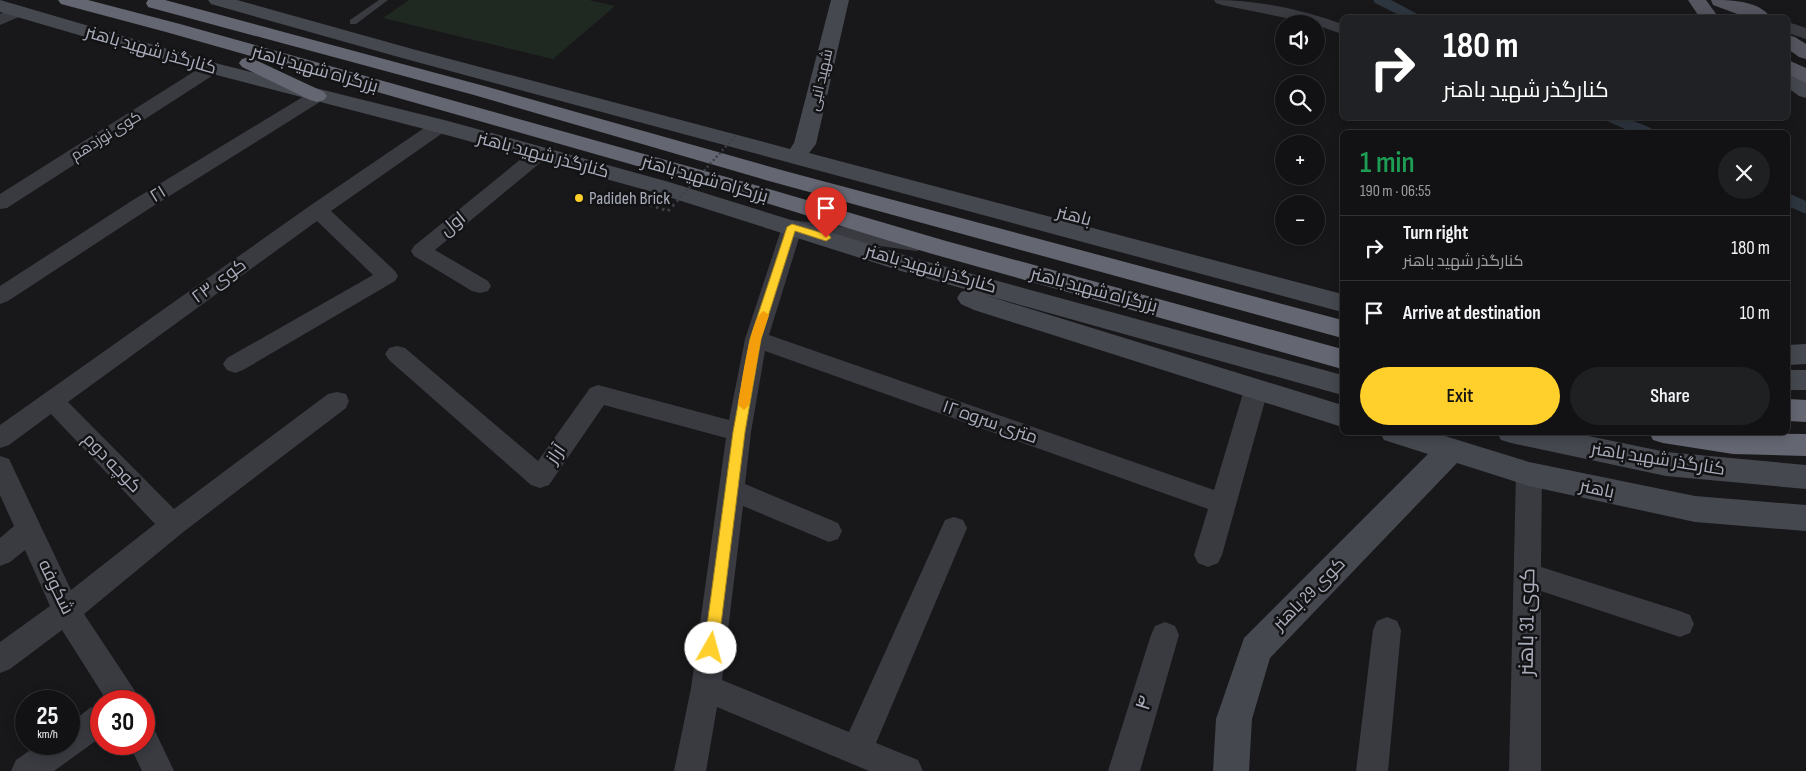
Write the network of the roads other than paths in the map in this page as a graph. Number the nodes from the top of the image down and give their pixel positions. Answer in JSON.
{"nodes":[{"id":1,"x":67,"y":0,"type":"edge"},
{"id":2,"x":217,"y":0,"type":"edge"},
{"id":3,"x":384,"y":0,"type":"edge"},
{"id":4,"x":840,"y":0,"type":"edge"},
{"id":5,"x":1222,"y":0,"type":"edge"},
{"id":6,"x":146,"y":1,"type":"edge"},
{"id":7,"x":1722,"y":6,"type":"edge"},
{"id":8,"x":1703,"y":10,"type":"edge"},
{"id":9,"x":7,"y":12,"type":"edge"},
{"id":10,"x":124,"y":15,"type":"junction"},
{"id":11,"x":1754,"y":15,"type":"edge"},
{"id":12,"x":353,"y":22,"type":"dead end"},
{"id":13,"x":173,"y":28,"type":"junction"},
{"id":14,"x":1340,"y":28,"type":"edge"},
{"id":15,"x":1790,"y":28,"type":"edge"},
{"id":16,"x":1790,"y":33,"type":"edge"},
{"id":17,"x":1806,"y":34,"type":"edge"},
{"id":18,"x":1806,"y":42,"type":"edge"},
{"id":19,"x":1790,"y":43,"type":"edge"},
{"id":20,"x":1806,"y":53,"type":"edge"},
{"id":21,"x":409,"y":54,"type":"junction"},
{"id":22,"x":1790,"y":54,"type":"edge"},
{"id":23,"x":1806,"y":64,"type":"edge"},
{"id":24,"x":1790,"y":67,"type":"edge"},
{"id":25,"x":212,"y":68,"type":"junction"},
{"id":26,"x":1806,"y":77,"type":"edge"},
{"id":27,"x":1790,"y":80,"type":"edge"},
{"id":28,"x":480,"y":91,"type":"junction"},
{"id":29,"x":1806,"y":92,"type":"edge"},
{"id":30,"x":317,"y":96,"type":"junction"},
{"id":31,"x":440,"y":126,"type":"junction"},
{"id":32,"x":800,"y":151,"type":"junction"},
{"id":33,"x":539,"y":154,"type":"junction"},
{"id":34,"x":0,"y":203,"type":"edge"},
{"id":35,"x":318,"y":210,"type":"junction"},
{"id":36,"x":792,"y":227,"type":"junction"},
{"id":37,"x":938,"y":247,"type":"junction"},
{"id":38,"x":910,"y":265,"type":"junction"},
{"id":39,"x":480,"y":286,"type":"dead end"},
{"id":40,"x":1340,"y":287,"type":"edge"},
{"id":41,"x":0,"y":296,"type":"edge"},
{"id":42,"x":1340,"y":302,"type":"edge"},
{"id":43,"x":1340,"y":328,"type":"edge"},
{"id":44,"x":756,"y":339,"type":"junction"},
{"id":45,"x":397,"y":354,"type":"dead end"},
{"id":46,"x":1806,"y":354,"type":"edge"},
{"id":47,"x":1790,"y":355,"type":"edge"},
{"id":48,"x":1340,"y":358,"type":"edge"},
{"id":49,"x":235,"y":364,"type":"dead end"},
{"id":50,"x":1790,"y":380,"type":"edge"},
{"id":51,"x":1806,"y":380,"type":"edge"},
{"id":52,"x":1340,"y":384,"type":"edge"},
{"id":53,"x":1256,"y":390,"type":"junction"},
{"id":54,"x":52,"y":400,"type":"junction"},
{"id":55,"x":337,"y":401,"type":"dead end"},
{"id":56,"x":1790,"y":410,"type":"edge"},
{"id":57,"x":1806,"y":410,"type":"edge"},
{"id":58,"x":1340,"y":415,"type":"edge"},
{"id":59,"x":739,"y":432,"type":"junction"},
{"id":60,"x":1404,"y":435,"type":"edge"},
{"id":61,"x":1526,"y":435,"type":"edge"},
{"id":62,"x":1682,"y":435,"type":"edge"},
{"id":63,"x":0,"y":438,"type":"edge"},
{"id":64,"x":1806,"y":445,"type":"edge"},
{"id":65,"x":1451,"y":450,"type":"junction"},
{"id":66,"x":0,"y":466,"type":"edge"},
{"id":67,"x":1529,"y":474,"type":"junction"},
{"id":68,"x":1806,"y":477,"type":"edge"},
{"id":69,"x":732,"y":490,"type":"junction"},
{"id":70,"x":1224,"y":504,"type":"junction"},
{"id":71,"x":1806,"y":518,"type":"edge"},
{"id":72,"x":173,"y":525,"type":"junction"},
{"id":73,"x":954,"y":528,"type":"dead end"},
{"id":74,"x":29,"y":530,"type":"junction"},
{"id":75,"x":829,"y":531,"type":"dead end"},
{"id":76,"x":0,"y":554,"type":"edge"},
{"id":77,"x":1208,"y":555,"type":"dead end"},
{"id":78,"x":1528,"y":574,"type":"junction"},
{"id":79,"x":66,"y":611,"type":"junction"},
{"id":80,"x":1680,"y":624,"type":"dead end"},
{"id":81,"x":1387,"y":630,"type":"dead end"},
{"id":82,"x":1165,"y":635,"type":"dead end"},
{"id":83,"x":0,"y":658,"type":"edge"},
{"id":84,"x":706,"y":688,"type":"junction"},
{"id":85,"x":117,"y":690,"type":"edge"},
{"id":86,"x":857,"y":750,"type":"junction"},
{"id":87,"x":50,"y":755,"type":"edge"},
{"id":88,"x":150,"y":755,"type":"edge"},
{"id":89,"x":27,"y":771,"type":"edge"},
{"id":90,"x":158,"y":771,"type":"edge"},
{"id":91,"x":690,"y":771,"type":"edge"},
{"id":92,"x":907,"y":771,"type":"edge"},
{"id":93,"x":1124,"y":771,"type":"edge"},
{"id":94,"x":1231,"y":771,"type":"edge"},
{"id":95,"x":1372,"y":771,"type":"edge"},
{"id":96,"x":1525,"y":771,"type":"edge"}],
"edges":[{"from":1,"to":10,"type":"highway","name":"بزرگراه شهید باهنر"},
{"from":2,"to":21,"type":"main road"},
{"from":3,"to":12,"type":"lane"},
{"from":4,"to":32,"type":"main road","name":"شهید انبی"},
{"from":5,"to":14,"type":"street"},
{"from":6,"to":10,"type":"highway"},
{"from":6,"to":28,"type":"highway","name":"بزرگراه شهید باهنر"},
{"from":7,"to":8,"type":"main road"},
{"from":7,"to":11,"type":"main road"},
{"from":9,"to":25,"type":"main road","name":"کنارگذر شهید باهنر"},
{"from":10,"to":13,"type":"highway","name":"بزرگراه شهید باهنر"},
{"from":13,"to":30,"type":"highway"},
{"from":13,"to":37,"type":"highway","name":"بزرگراه شهید باهنر"},
{"from":15,"to":17,"type":"street"},
{"from":16,"to":18,"type":"main road"},
{"from":19,"to":20,"type":"main road"},
{"from":21,"to":28,"type":"highway"},
{"from":21,"to":32,"type":"main road"},
{"from":22,"to":23,"type":"main road"},
{"from":24,"to":26,"type":"main road"},
{"from":25,"to":30,"type":"main road","name":"کنارگذر شهید باهنر"},
{"from":25,"to":34,"type":"street","name":"کوی نوزدهم"},
{"from":27,"to":29,"type":"main road"},
{"from":28,"to":43,"type":"highway","name":"بزرگراه شهید باهنر"},
{"from":30,"to":31,"type":"main road","name":"کنارگذر شهید باهنر"},
{"from":30,"to":41,"type":"street","name":"۲۱"},
{"from":31,"to":33,"type":"main road","name":"کنارگذر شهید باهنر"},
{"from":31,"to":35,"type":"street","name":"کوی ۲۳"},
{"from":32,"to":40,"type":"main road","name":"باهنر"},
{"from":32,"to":42,"type":"main road"},
{"from":33,"to":36,"type":"main road","name":"کنارگذر شهید باهنر"},
{"from":33,"to":39,"type":"street","name":"اول"},
{"from":35,"to":49,"type":"street"},
{"from":35,"to":54,"type":"street","name":"کوی ۲۳"},
{"from":36,"to":37,"type":"street"},
{"from":36,"to":38,"type":"main road","name":"کنارگذر شهید باهنر"},
{"from":36,"to":44,"type":"street"},
{"from":37,"to":48,"type":"highway","name":"بزرگراه شهید باهنر"},
{"from":38,"to":52,"type":"main road","name":"کنارگذر شهید باهنر"},
{"from":38,"to":53,"type":"main road"},
{"from":44,"to":59,"type":"street"},
{"from":44,"to":70,"type":"street","name":"۱۲ متری سروه"},
{"from":45,"to":59,"type":"street","name":"آراز"},
{"from":46,"to":47,"type":"main road"},
{"from":50,"to":51,"type":"main road"},
{"from":53,"to":58,"type":"main road"},
{"from":53,"to":70,"type":"street"},
{"from":54,"to":63,"type":"street","name":"کوی ۲۳"},
{"from":54,"to":72,"type":"street","name":"کوچه دوم"},
{"from":55,"to":72,"type":"street"},
{"from":56,"to":57,"type":"highway"},
{"from":59,"to":69,"type":"street"},
{"from":60,"to":65,"type":"main road","name":"باهنر"},
{"from":61,"to":68,"type":"main road","name":"کنارگذر شهید باهنر"},
{"from":62,"to":64,"type":"highway"},
{"from":65,"to":67,"type":"main road","name":"باهنر"},
{"from":65,"to":94,"type":"main road","name":"کوی 29 باهنر"},
{"from":66,"to":74,"type":"street","name":"شکوفه"},
{"from":67,"to":71,"type":"main road","name":"باهنر"},
{"from":67,"to":78,"type":"street","name":"کوی 31 باهنر"},
{"from":69,"to":75,"type":"street"},
{"from":69,"to":84,"type":"street"},
{"from":70,"to":77,"type":"street"},
{"from":72,"to":79,"type":"street"},
{"from":73,"to":86,"type":"street"},
{"from":74,"to":76,"type":"street"},
{"from":74,"to":79,"type":"street","name":"شکوفه"},
{"from":78,"to":80,"type":"street"},
{"from":78,"to":96,"type":"street","name":"کوی 31 باهنر"},
{"from":79,"to":83,"type":"street"},
{"from":79,"to":85,"type":"street","name":"شکوفه"},
{"from":81,"to":95,"type":"street"},
{"from":82,"to":93,"type":"street","name":"۴"},
{"from":84,"to":86,"type":"street"},
{"from":84,"to":91,"type":"street"},
{"from":86,"to":92,"type":"street"},
{"from":87,"to":89,"type":"street"},
{"from":88,"to":90,"type":"street"}]}
